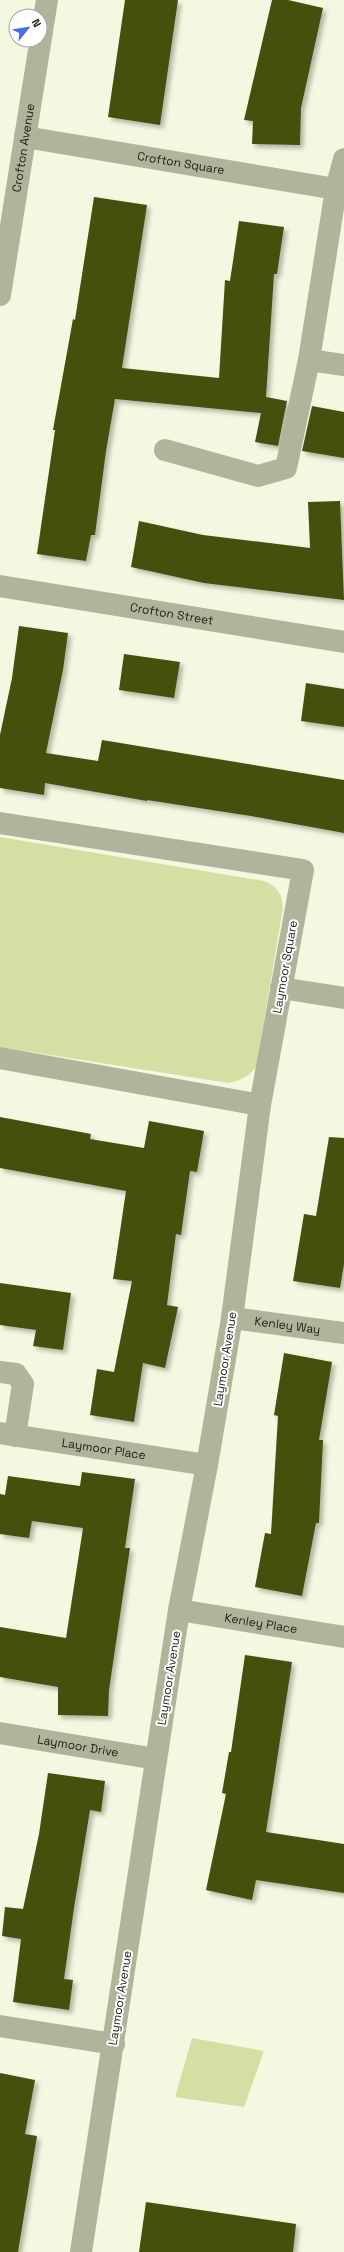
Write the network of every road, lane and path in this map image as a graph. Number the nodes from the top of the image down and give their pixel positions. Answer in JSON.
{"nodes":[{"id":1,"x":47,"y":0,"type":"edge"},
{"id":2,"x":25,"y":137,"type":"junction"},
{"id":3,"x":344,"y":159,"type":"edge"},
{"id":4,"x":336,"y":189,"type":"junction"},
{"id":5,"x":0,"y":290,"type":"edge"},
{"id":6,"x":309,"y":360,"type":"junction"},
{"id":7,"x":344,"y":365,"type":"edge"},
{"id":8,"x":164,"y":450,"type":"dead end"},
{"id":9,"x":0,"y":586,"type":"edge"},
{"id":10,"x":344,"y":642,"type":"edge"},
{"id":11,"x":0,"y":823,"type":"edge"},
{"id":12,"x":281,"y":988,"type":"junction"},
{"id":13,"x":344,"y":998,"type":"edge"},
{"id":14,"x":0,"y":1058,"type":"edge"},
{"id":15,"x":260,"y":1105,"type":"junction"},
{"id":16,"x":232,"y":1318,"type":"junction"},
{"id":17,"x":344,"y":1333,"type":"edge"},
{"id":18,"x":0,"y":1372,"type":"edge"},
{"id":19,"x":7,"y":1434,"type":"edge"},
{"id":20,"x":207,"y":1465,"type":"junction"},
{"id":21,"x":179,"y":1610,"type":"junction"},
{"id":22,"x":344,"y":1637,"type":"edge"},
{"id":23,"x":0,"y":1733,"type":"edge"},
{"id":24,"x":156,"y":1759,"type":"junction"},
{"id":25,"x":0,"y":2026,"type":"edge"},
{"id":26,"x":114,"y":2044,"type":"junction"},
{"id":27,"x":81,"y":2252,"type":"edge"}],
"edges":[{"from":1,"to":2,"type":"street","name":"Crofton Avenue"},
{"from":2,"to":4,"type":"street","name":"Crofton Square"},
{"from":2,"to":5,"type":"street","name":"Crofton Avenue"},
{"from":3,"to":4,"type":"street"},
{"from":4,"to":6,"type":"street"},
{"from":6,"to":7,"type":"street"},
{"from":6,"to":8,"type":"street"},
{"from":9,"to":10,"type":"street","name":"Crofton Street"},
{"from":11,"to":12,"type":"street","name":"Laymoor Square"},
{"from":12,"to":13,"type":"street"},
{"from":12,"to":15,"type":"street","name":"Laymoor Square"},
{"from":14,"to":15,"type":"street"},
{"from":15,"to":16,"type":"street","name":"Laymoor Avenue"},
{"from":16,"to":17,"type":"street","name":"Kenley Way"},
{"from":16,"to":20,"type":"street","name":"Laymoor Avenue"},
{"from":18,"to":19,"type":"street"},
{"from":19,"to":20,"type":"street","name":"Laymoor Place"},
{"from":20,"to":21,"type":"street","name":"Laymoor Avenue"},
{"from":21,"to":22,"type":"street","name":"Kenley Place"},
{"from":21,"to":24,"type":"street","name":"Laymoor Avenue"},
{"from":23,"to":24,"type":"street","name":"Laymoor Drive"},
{"from":24,"to":26,"type":"street","name":"Laymoor Avenue"},
{"from":25,"to":26,"type":"street"},
{"from":26,"to":27,"type":"street","name":"Laymoor Avenue"}]}
